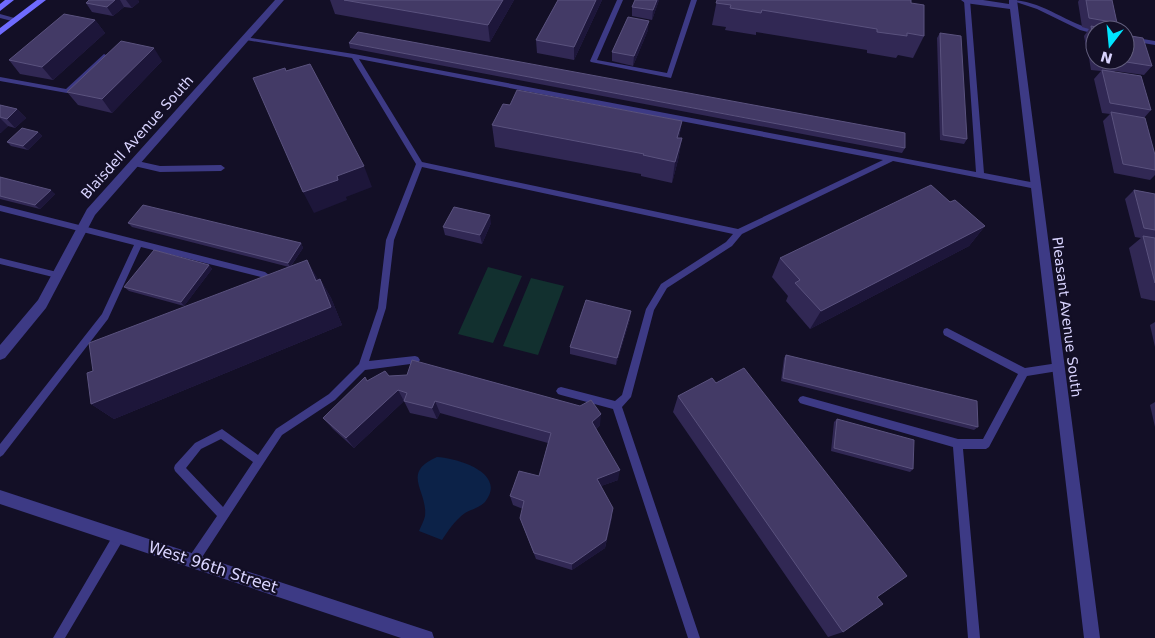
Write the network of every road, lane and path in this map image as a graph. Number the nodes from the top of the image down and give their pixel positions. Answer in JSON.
{"nodes":[{"id":1,"x":10,"y":0,"type":"edge"},
{"id":2,"x":42,"y":0,"type":"edge"},
{"id":3,"x":280,"y":0,"type":"edge"},
{"id":4,"x":620,"y":0,"type":"edge"},
{"id":5,"x":694,"y":0,"type":"edge"},
{"id":6,"x":966,"y":0,"type":"edge"},
{"id":7,"x":1013,"y":2,"type":"edge"},
{"id":8,"x":0,"y":8,"type":"edge"},
{"id":9,"x":0,"y":16,"type":"edge"},
{"id":10,"x":16,"y":20,"type":"junction"},
{"id":11,"x":1085,"y":30,"type":"edge"},
{"id":12,"x":0,"y":32,"type":"edge"},
{"id":13,"x":246,"y":38,"type":"junction"},
{"id":14,"x":1135,"y":40,"type":"edge"},
{"id":15,"x":1155,"y":43,"type":"edge"},
{"id":16,"x":104,"y":56,"type":"edge"},
{"id":17,"x":354,"y":56,"type":"junction"},
{"id":18,"x":0,"y":79,"type":"edge"},
{"id":19,"x":891,"y":159,"type":"junction"},
{"id":20,"x":133,"y":163,"type":"junction"},
{"id":21,"x":420,"y":164,"type":"junction"},
{"id":22,"x":220,"y":168,"type":"dead end"},
{"id":23,"x":980,"y":176,"type":"junction"},
{"id":24,"x":1036,"y":186,"type":"junction"},
{"id":25,"x":0,"y":208,"type":"edge"},
{"id":26,"x":82,"y":228,"type":"junction"},
{"id":27,"x":739,"y":232,"type":"junction"},
{"id":28,"x":139,"y":243,"type":"junction"},
{"id":29,"x":0,"y":261,"type":"edge"},
{"id":30,"x":57,"y":275,"type":"junction"},
{"id":31,"x":265,"y":275,"type":"edge"},
{"id":32,"x":947,"y":332,"type":"dead end"},
{"id":33,"x":0,"y":354,"type":"edge"},
{"id":34,"x":415,"y":360,"type":"edge"},
{"id":35,"x":364,"y":366,"type":"junction"},
{"id":36,"x":1058,"y":367,"type":"junction"},
{"id":37,"x":1024,"y":372,"type":"junction"},
{"id":38,"x":561,"y":391,"type":"dead end"},
{"id":39,"x":803,"y":400,"type":"dead end"},
{"id":40,"x":617,"y":406,"type":"junction"},
{"id":41,"x":958,"y":444,"type":"junction"},
{"id":42,"x":0,"y":452,"type":"edge"},
{"id":43,"x":259,"y":461,"type":"junction"},
{"id":44,"x":0,"y":497,"type":"edge"},
{"id":45,"x":223,"y":515,"type":"junction"},
{"id":46,"x":119,"y":536,"type":"junction"},
{"id":47,"x":193,"y":561,"type":"junction"},
{"id":48,"x":59,"y":638,"type":"edge"},
{"id":49,"x":426,"y":638,"type":"edge"},
{"id":50,"x":694,"y":638,"type":"edge"},
{"id":51,"x":974,"y":638,"type":"edge"},
{"id":52,"x":1092,"y":638,"type":"edge"}],
"edges":[{"from":1,"to":8,"type":"main road"},
{"from":2,"to":10,"type":"main road"},
{"from":3,"to":13,"type":"street","name":"Blaisdell Avenue South"},
{"from":4,"to":5,"type":"lane"},
{"from":6,"to":7,"type":"street"},
{"from":6,"to":23,"type":"lane"},
{"from":7,"to":11,"type":"lane"},
{"from":7,"to":24,"type":"street","name":"Pleasant Avenue South"},
{"from":9,"to":10,"type":"lane"},
{"from":10,"to":12,"type":"main road"},
{"from":13,"to":17,"type":"lane"},
{"from":13,"to":20,"type":"street","name":"Blaisdell Avenue South"},
{"from":14,"to":15,"type":"lane"},
{"from":16,"to":18,"type":"lane"},
{"from":17,"to":19,"type":"lane"},
{"from":17,"to":21,"type":"lane"},
{"from":19,"to":23,"type":"lane"},
{"from":19,"to":27,"type":"lane"},
{"from":20,"to":22,"type":"lane"},
{"from":20,"to":26,"type":"street","name":"Blaisdell Avenue South"},
{"from":21,"to":27,"type":"lane"},
{"from":21,"to":35,"type":"lane"},
{"from":23,"to":24,"type":"lane"},
{"from":24,"to":36,"type":"street","name":"Pleasant Avenue South"},
{"from":25,"to":26,"type":"lane"},
{"from":26,"to":28,"type":"lane"},
{"from":26,"to":30,"type":"street","name":"Blaisdell Avenue South"},
{"from":27,"to":40,"type":"lane"},
{"from":28,"to":31,"type":"lane"},
{"from":28,"to":42,"type":"lane"},
{"from":29,"to":30,"type":"lane"},
{"from":30,"to":33,"type":"street","name":"Blaisdell Avenue South"},
{"from":32,"to":37,"type":"lane"},
{"from":34,"to":35,"type":"lane"},
{"from":35,"to":43,"type":"lane"},
{"from":36,"to":37,"type":"lane"},
{"from":36,"to":52,"type":"street","name":"Pleasant Avenue South"},
{"from":37,"to":41,"type":"lane"},
{"from":38,"to":40,"type":"lane"},
{"from":39,"to":41,"type":"lane"},
{"from":40,"to":50,"type":"lane"},
{"from":41,"to":51,"type":"lane"},
{"from":43,"to":45,"type":"lane"},
{"from":43,"to":45,"type":"lane"},
{"from":44,"to":46,"type":"street","name":"West 96th Street"},
{"from":45,"to":47,"type":"lane"},
{"from":46,"to":47,"type":"street","name":"West 96th Street"},
{"from":46,"to":48,"type":"lane"},
{"from":47,"to":49,"type":"street","name":"West 96th Street"}]}
